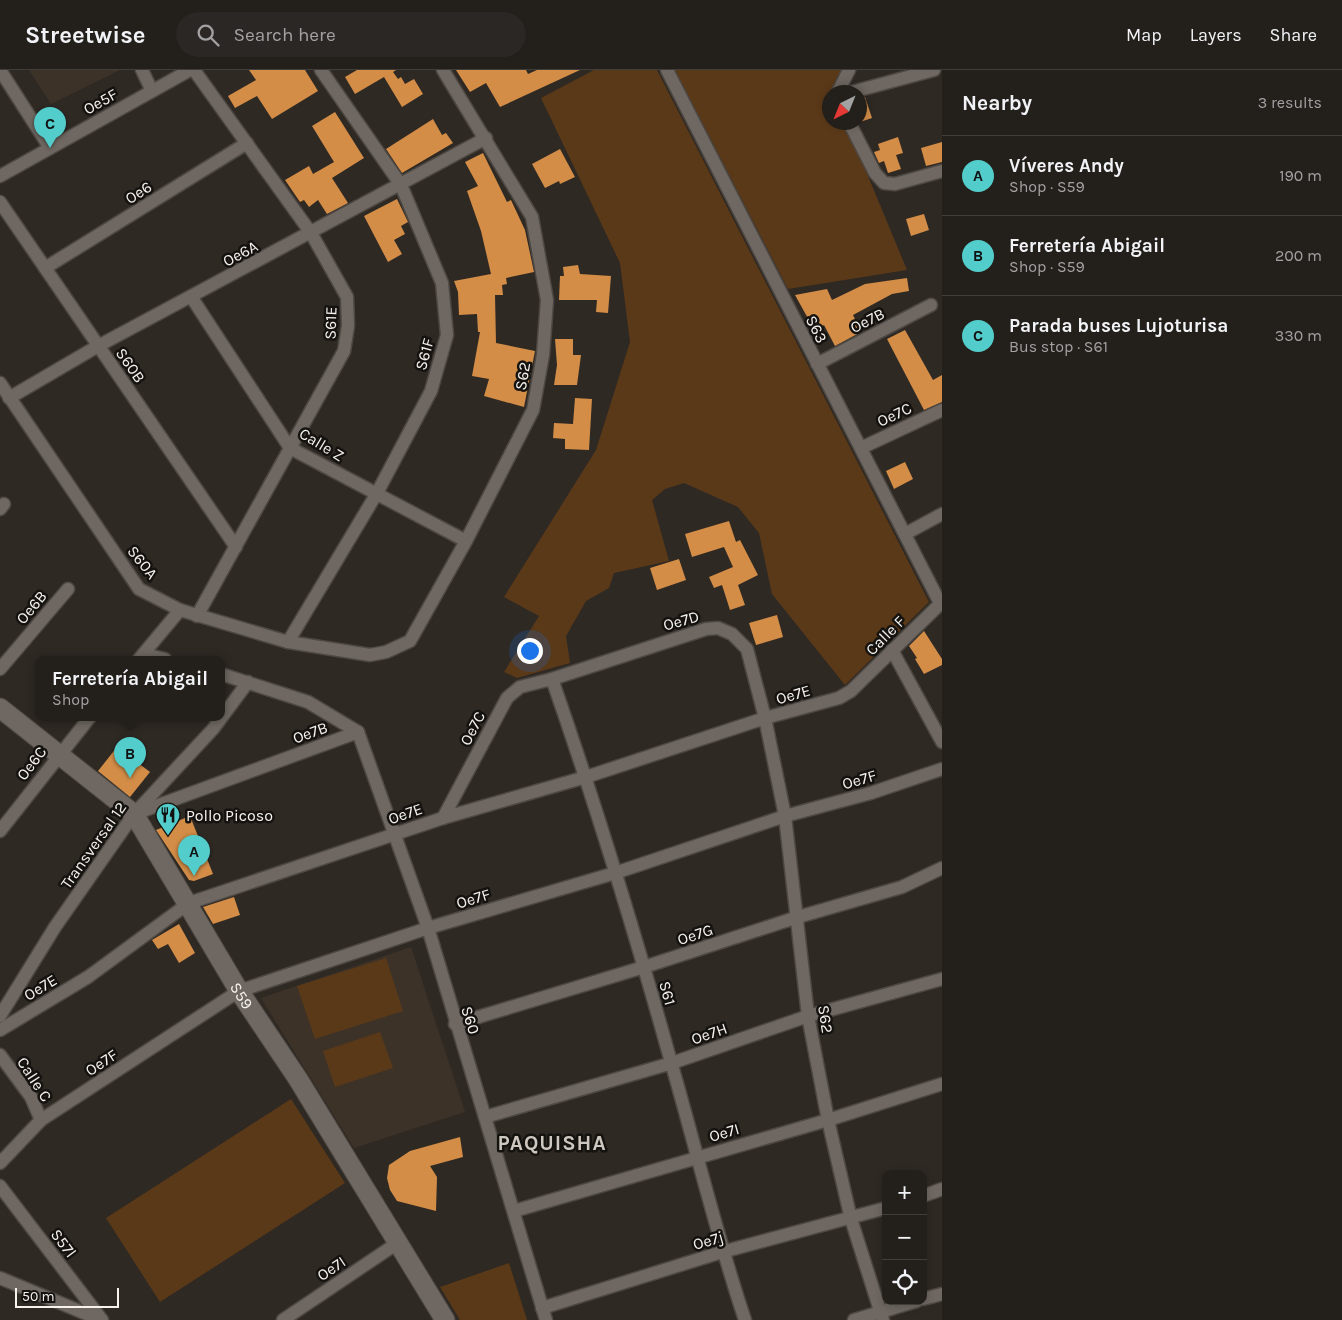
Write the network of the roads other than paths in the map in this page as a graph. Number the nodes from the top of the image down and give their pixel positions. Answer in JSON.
{"nodes":[{"id":1,"x":0,"y":70,"type":"edge"},
{"id":2,"x":142,"y":70,"type":"edge"},
{"id":3,"x":192,"y":70,"type":"edge"},
{"id":4,"x":321,"y":70,"type":"edge"},
{"id":5,"x":443,"y":70,"type":"edge"},
{"id":6,"x":667,"y":70,"type":"edge"},
{"id":7,"x":849,"y":70,"type":"edge"},
{"id":8,"x":934,"y":70,"type":"edge"},
{"id":9,"x":842,"y":85,"type":"edge"},
{"id":10,"x":867,"y":88,"type":"edge"},
{"id":11,"x":152,"y":91,"type":"junction"},
{"id":12,"x":853,"y":130,"type":"edge"},
{"id":13,"x":486,"y":138,"type":"junction"},
{"id":14,"x":247,"y":143,"type":"junction"},
{"id":15,"x":50,"y":148,"type":"junction"},
{"id":16,"x":942,"y":170,"type":"edge"},
{"id":17,"x":0,"y":176,"type":"edge"},
{"id":18,"x":401,"y":185,"type":"junction"},
{"id":19,"x":0,"y":202,"type":"edge"},
{"id":20,"x":311,"y":234,"type":"junction"},
{"id":21,"x":45,"y":268,"type":"junction"},
{"id":22,"x":192,"y":298,"type":"junction"},
{"id":23,"x":931,"y":305,"type":"dead end"},
{"id":24,"x":98,"y":346,"type":"junction"},
{"id":25,"x":817,"y":364,"type":"junction"},
{"id":26,"x":0,"y":383,"type":"edge"},
{"id":27,"x":9,"y":398,"type":"junction"},
{"id":28,"x":942,"y":410,"type":"edge"},
{"id":29,"x":290,"y":448,"type":"junction"},
{"id":30,"x":861,"y":448,"type":"junction"},
{"id":31,"x":377,"y":493,"type":"junction"},
{"id":32,"x":942,"y":514,"type":"edge"},
{"id":33,"x":905,"y":534,"type":"junction"},
{"id":34,"x":466,"y":541,"type":"junction"},
{"id":35,"x":236,"y":547,"type":"junction"},
{"id":36,"x":68,"y":589,"type":"dead end"},
{"id":37,"x":941,"y":602,"type":"edge"},
{"id":38,"x":180,"y":610,"type":"junction"},
{"id":39,"x":197,"y":616,"type":"junction"},
{"id":40,"x":288,"y":642,"type":"junction"},
{"id":41,"x":892,"y":650,"type":"junction"},
{"id":42,"x":370,"y":655,"type":"joint"},
{"id":43,"x":143,"y":656,"type":"edge"},
{"id":44,"x":0,"y":669,"type":"edge"},
{"id":45,"x":225,"y":675,"type":"edge"},
{"id":46,"x":552,"y":679,"type":"junction"},
{"id":47,"x":248,"y":682,"type":"junction"},
{"id":48,"x":851,"y":691,"type":"joint"},
{"id":49,"x":0,"y":708,"type":"edge"},
{"id":50,"x":225,"y":713,"type":"edge"},
{"id":51,"x":765,"y":718,"type":"junction"},
{"id":52,"x":87,"y":721,"type":"edge"},
{"id":53,"x":219,"y":721,"type":"edge"},
{"id":54,"x":358,"y":732,"type":"junction"},
{"id":55,"x":942,"y":742,"type":"edge"},
{"id":56,"x":59,"y":754,"type":"junction"},
{"id":57,"x":942,"y":769,"type":"edge"},
{"id":58,"x":586,"y":777,"type":"junction"},
{"id":59,"x":134,"y":814,"type":"junction"},
{"id":60,"x":785,"y":816,"type":"junction"},
{"id":61,"x":443,"y":818,"type":"junction"},
{"id":62,"x":0,"y":831,"type":"edge"},
{"id":63,"x":395,"y":834,"type":"junction"},
{"id":64,"x":942,"y":868,"type":"edge"},
{"id":65,"x":615,"y":873,"type":"junction"},
{"id":66,"x":189,"y":903,"type":"junction"},
{"id":67,"x":798,"y":917,"type":"junction"},
{"id":68,"x":428,"y":928,"type":"junction"},
{"id":69,"x":644,"y":967,"type":"junction"},
{"id":70,"x":942,"y":979,"type":"edge"},
{"id":71,"x":239,"y":991,"type":"junction"},
{"id":72,"x":0,"y":1016,"type":"edge"},
{"id":73,"x":808,"y":1016,"type":"junction"},
{"id":74,"x":455,"y":1024,"type":"junction"},
{"id":75,"x":0,"y":1030,"type":"edge"},
{"id":76,"x":0,"y":1055,"type":"edge"},
{"id":77,"x":672,"y":1063,"type":"junction"},
{"id":78,"x":942,"y":1084,"type":"edge"},
{"id":79,"x":486,"y":1118,"type":"junction"},
{"id":80,"x":41,"y":1120,"type":"junction"},
{"id":81,"x":828,"y":1120,"type":"junction"},
{"id":82,"x":696,"y":1157,"type":"junction"},
{"id":83,"x":0,"y":1163,"type":"edge"},
{"id":84,"x":0,"y":1186,"type":"edge"},
{"id":85,"x":942,"y":1190,"type":"edge"},
{"id":86,"x":927,"y":1195,"type":"edge"},
{"id":87,"x":882,"y":1209,"type":"edge"},
{"id":88,"x":514,"y":1211,"type":"junction"},
{"id":89,"x":852,"y":1219,"type":"junction"},
{"id":90,"x":396,"y":1244,"type":"junction"},
{"id":91,"x":722,"y":1252,"type":"junction"},
{"id":92,"x":0,"y":1278,"type":"edge"},
{"id":93,"x":942,"y":1294,"type":"edge"},
{"id":94,"x":927,"y":1299,"type":"edge"},
{"id":95,"x":908,"y":1305,"type":"edge"},
{"id":96,"x":544,"y":1314,"type":"edge"},
{"id":97,"x":881,"y":1316,"type":"edge"},
{"id":98,"x":102,"y":1320,"type":"edge"},
{"id":99,"x":283,"y":1320,"type":"edge"},
{"id":100,"x":445,"y":1320,"type":"edge"},
{"id":101,"x":745,"y":1320,"type":"edge"},
{"id":102,"x":854,"y":1320,"type":"edge"}],
"edges":[{"from":1,"to":15,"type":"street"},
{"from":2,"to":11,"type":"street"},
{"from":3,"to":11,"type":"street","name":"Oe5F"},
{"from":3,"to":14,"type":"street","name":"S61E"},
{"from":4,"to":18,"type":"street","name":"S61F"},
{"from":5,"to":13,"type":"street","name":"S62"},
{"from":6,"to":25,"type":"street","name":"S63"},
{"from":7,"to":9,"type":"street"},
{"from":8,"to":10,"type":"street"},
{"from":11,"to":15,"type":"street","name":"Oe5F"},
{"from":12,"to":16,"type":"street"},
{"from":13,"to":18,"type":"street","name":"Oe6A"},
{"from":13,"to":34,"type":"street","name":"S62"},
{"from":14,"to":20,"type":"street","name":"S61E"},
{"from":14,"to":21,"type":"street","name":"Oe6"},
{"from":15,"to":17,"type":"street","name":"Oe5F"},
{"from":18,"to":20,"type":"street","name":"Oe6A"},
{"from":18,"to":31,"type":"street","name":"S61F"},
{"from":19,"to":21,"type":"street","name":"S60B"},
{"from":20,"to":22,"type":"street","name":"Oe6A"},
{"from":20,"to":29,"type":"street","name":"S61E"},
{"from":21,"to":24,"type":"street","name":"S60B"},
{"from":22,"to":24,"type":"street","name":"Oe6A"},
{"from":22,"to":29,"type":"street","name":"Calle Z"},
{"from":23,"to":25,"type":"street","name":"Oe7B"},
{"from":24,"to":27,"type":"street","name":"Oe6A"},
{"from":24,"to":35,"type":"street","name":"S60B"},
{"from":25,"to":30,"type":"street","name":"S63"},
{"from":26,"to":27,"type":"street","name":"S60A"},
{"from":27,"to":38,"type":"street","name":"S60A"},
{"from":28,"to":30,"type":"street","name":"Oe7C"},
{"from":29,"to":31,"type":"street","name":"Calle Z"},
{"from":29,"to":35,"type":"street","name":"S61E"},
{"from":30,"to":33,"type":"street","name":"S63"},
{"from":31,"to":34,"type":"street","name":"Calle Z"},
{"from":31,"to":40,"type":"street","name":"S61F"},
{"from":32,"to":33,"type":"street"},
{"from":33,"to":37,"type":"street","name":"S63"},
{"from":34,"to":42,"type":"street","name":"S62"},
{"from":35,"to":39,"type":"street","name":"S61E"},
{"from":36,"to":44,"type":"street","name":"Oe6B"},
{"from":37,"to":41,"type":"street","name":"Calle F"},
{"from":38,"to":39,"type":"street","name":"S60A"},
{"from":38,"to":43,"type":"street"},
{"from":39,"to":40,"type":"street","name":"S60A"},
{"from":40,"to":42,"type":"street","name":"S60A"},
{"from":41,"to":48,"type":"street","name":"Calle F"},
{"from":41,"to":55,"type":"street"},
{"from":45,"to":47,"type":"street","name":"Oe7B"},
{"from":46,"to":51,"type":"street","name":"Oe7D"},
{"from":46,"to":58,"type":"street","name":"S61"},
{"from":46,"to":61,"type":"street","name":"Oe7C"},
{"from":47,"to":50,"type":"street","name":"Transversal 12"},
{"from":47,"to":54,"type":"street","name":"Oe7B"},
{"from":48,"to":51,"type":"street","name":"Oe7E"},
{"from":49,"to":56,"type":"street","name":"S59"},
{"from":51,"to":58,"type":"street","name":"Oe7E"},
{"from":51,"to":60,"type":"street","name":"S62"},
{"from":52,"to":56,"type":"street","name":"Oe6C"},
{"from":53,"to":59,"type":"street","name":"Transversal 12"},
{"from":54,"to":59,"type":"street","name":"Oe7B"},
{"from":54,"to":63,"type":"street","name":"S60"},
{"from":56,"to":59,"type":"street","name":"S59"},
{"from":56,"to":62,"type":"street","name":"Oe6C"},
{"from":57,"to":60,"type":"street","name":"Oe7F"},
{"from":58,"to":61,"type":"street","name":"Oe7E"},
{"from":58,"to":65,"type":"street","name":"S61"},
{"from":59,"to":66,"type":"street","name":"S59"},
{"from":59,"to":72,"type":"street","name":"Transversal 12"},
{"from":60,"to":65,"type":"street","name":"Oe7F"},
{"from":60,"to":67,"type":"street","name":"S62"},
{"from":61,"to":63,"type":"street","name":"Oe7E"},
{"from":63,"to":66,"type":"street","name":"Oe7E"},
{"from":63,"to":68,"type":"street","name":"S60"},
{"from":64,"to":67,"type":"street","name":"Oe7G"},
{"from":65,"to":68,"type":"street","name":"Oe7F"},
{"from":65,"to":69,"type":"street","name":"S61"},
{"from":66,"to":71,"type":"street","name":"S59"},
{"from":66,"to":75,"type":"street","name":"Oe7E"},
{"from":67,"to":69,"type":"street","name":"Oe7G"},
{"from":67,"to":73,"type":"street","name":"S62"},
{"from":68,"to":71,"type":"street","name":"Oe7F"},
{"from":68,"to":74,"type":"street","name":"S60"},
{"from":69,"to":74,"type":"street","name":"Oe7G"},
{"from":69,"to":77,"type":"street","name":"S61"},
{"from":70,"to":73,"type":"street","name":"Oe7H"},
{"from":71,"to":80,"type":"street","name":"Oe7F"},
{"from":71,"to":90,"type":"street","name":"S59"},
{"from":73,"to":77,"type":"street","name":"Oe7H"},
{"from":73,"to":81,"type":"street","name":"S62"},
{"from":74,"to":79,"type":"street","name":"S60"},
{"from":76,"to":80,"type":"street","name":"Calle C"},
{"from":77,"to":79,"type":"street","name":"Oe7H"},
{"from":77,"to":82,"type":"street","name":"S61"},
{"from":78,"to":81,"type":"street","name":"Oe7I"},
{"from":79,"to":88,"type":"street","name":"S60"},
{"from":80,"to":83,"type":"street","name":"Oe7F"},
{"from":81,"to":82,"type":"street","name":"Oe7I"},
{"from":81,"to":89,"type":"street","name":"S62"},
{"from":82,"to":88,"type":"street","name":"Oe7I"},
{"from":82,"to":91,"type":"street","name":"S61"},
{"from":84,"to":98,"type":"street","name":"S57l"},
{"from":85,"to":86,"type":"street"},
{"from":87,"to":89,"type":"street","name":"Oe7j"},
{"from":88,"to":96,"type":"street","name":"S60"},
{"from":89,"to":91,"type":"street","name":"Oe7j"},
{"from":89,"to":97,"type":"street","name":"S62"},
{"from":90,"to":99,"type":"street","name":"Oe7I"},
{"from":90,"to":100,"type":"street","name":"S59"},
{"from":91,"to":96,"type":"street","name":"Oe7j"},
{"from":91,"to":101,"type":"street","name":"S61"},
{"from":92,"to":98,"type":"street"},
{"from":93,"to":94,"type":"street"},
{"from":95,"to":97,"type":"street"},
{"from":97,"to":102,"type":"street"}]}
